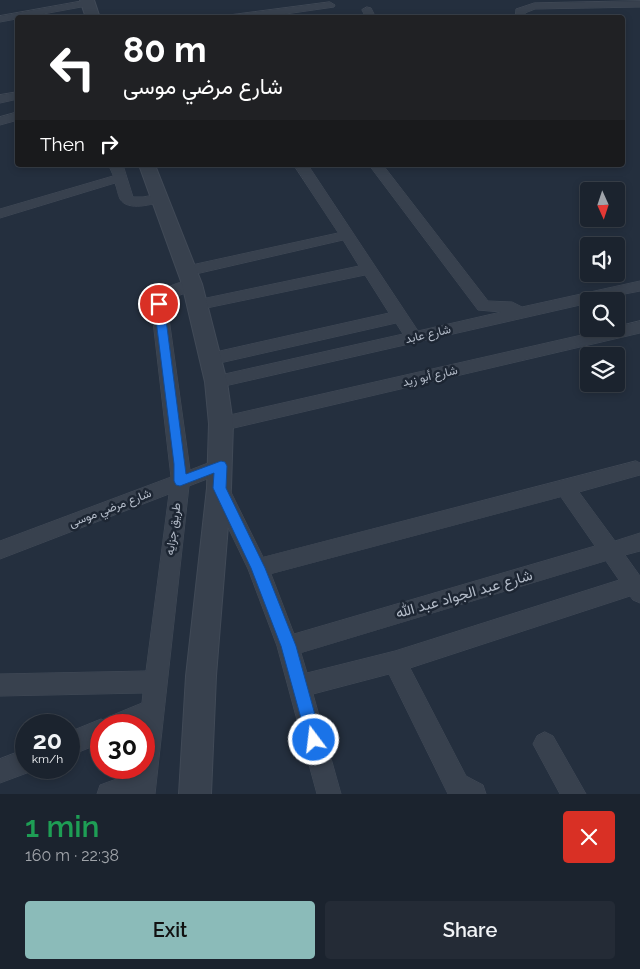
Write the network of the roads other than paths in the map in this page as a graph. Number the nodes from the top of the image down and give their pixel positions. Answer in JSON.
{"nodes":[{"id":1,"x":87,"y":1,"type":"edge"},
{"id":2,"x":640,"y":4,"type":"edge"},
{"id":3,"x":330,"y":5,"type":"dead end"},
{"id":4,"x":65,"y":8,"type":"edge"},
{"id":5,"x":24,"y":15,"type":"edge"},
{"id":6,"x":92,"y":15,"type":"edge"},
{"id":7,"x":253,"y":15,"type":"edge"},
{"id":8,"x":520,"y":15,"type":"edge"},
{"id":9,"x":15,"y":16,"type":"edge"},
{"id":10,"x":0,"y":19,"type":"edge"},
{"id":11,"x":15,"y":96,"type":"edge"},
{"id":12,"x":0,"y":99,"type":"edge"},
{"id":13,"x":15,"y":117,"type":"edge"},
{"id":14,"x":0,"y":121,"type":"edge"},
{"id":15,"x":148,"y":167,"type":"edge"},
{"id":16,"x":302,"y":167,"type":"edge"},
{"id":17,"x":378,"y":167,"type":"edge"},
{"id":18,"x":117,"y":171,"type":"edge"},
{"id":19,"x":159,"y":198,"type":"junction"},
{"id":20,"x":0,"y":214,"type":"edge"},
{"id":21,"x":347,"y":235,"type":"junction"},
{"id":22,"x":369,"y":269,"type":"junction"},
{"id":23,"x":640,"y":286,"type":"edge"},
{"id":24,"x":192,"y":287,"type":"junction"},
{"id":25,"x":520,"y":314,"type":"junction"},
{"id":26,"x":400,"y":316,"type":"junction"},
{"id":27,"x":640,"y":327,"type":"edge"},
{"id":28,"x":414,"y":338,"type":"junction"},
{"id":29,"x":213,"y":370,"type":"junction"},
{"id":30,"x":220,"y":424,"type":"junction"},
{"id":31,"x":636,"y":469,"type":"dead end"},
{"id":32,"x":220,"y":477,"type":"junction"},
{"id":33,"x":180,"y":481,"type":"junction"},
{"id":34,"x":565,"y":487,"type":"junction"},
{"id":35,"x":640,"y":542,"type":"edge"},
{"id":36,"x":0,"y":550,"type":"edge"},
{"id":37,"x":610,"y":551,"type":"junction"},
{"id":38,"x":258,"y":568,"type":"junction"},
{"id":39,"x":637,"y":590,"type":"edge"},
{"id":40,"x":288,"y":646,"type":"junction"},
{"id":41,"x":395,"y":662,"type":"junction"},
{"id":42,"x":155,"y":682,"type":"junction"},
{"id":43,"x":0,"y":685,"type":"edge"},
{"id":44,"x":300,"y":686,"type":"junction"},
{"id":45,"x":152,"y":711,"type":"junction"},
{"id":46,"x":144,"y":714,"type":"edge"},
{"id":47,"x":545,"y":744,"type":"dead end"},
{"id":48,"x":15,"y":765,"type":"edge"},
{"id":49,"x":0,"y":771,"type":"edge"},
{"id":50,"x":143,"y":788,"type":"edge"},
{"id":51,"x":110,"y":794,"type":"edge"},
{"id":52,"x":195,"y":794,"type":"edge"},
{"id":53,"x":329,"y":794,"type":"edge"},
{"id":54,"x":474,"y":794,"type":"edge"},
{"id":55,"x":574,"y":794,"type":"edge"}],
"edges":[{"from":1,"to":4,"type":"street"},
{"from":1,"to":6,"type":"street"},
{"from":2,"to":8,"type":"street"},
{"from":3,"to":7,"type":"street"},
{"from":4,"to":5,"type":"street"},
{"from":9,"to":10,"type":"street"},
{"from":11,"to":12,"type":"street"},
{"from":13,"to":14,"type":"street"},
{"from":15,"to":19,"type":"street"},
{"from":16,"to":21,"type":"street"},
{"from":17,"to":25,"type":"street"},
{"from":18,"to":19,"type":"street"},
{"from":18,"to":20,"type":"street"},
{"from":19,"to":24,"type":"street"},
{"from":21,"to":22,"type":"street"},
{"from":21,"to":24,"type":"street"},
{"from":22,"to":24,"type":"street"},
{"from":22,"to":26,"type":"street"},
{"from":23,"to":25,"type":"street","name":"شارع عابد"},
{"from":24,"to":29,"type":"street"},
{"from":24,"to":33,"type":"street","name":"طريق جزايه"},
{"from":25,"to":28,"type":"street","name":"شارع عابد"},
{"from":26,"to":28,"type":"street"},
{"from":26,"to":29,"type":"street"},
{"from":27,"to":30,"type":"street","name":"شارع أبو زيد"},
{"from":28,"to":29,"type":"street","name":"شارع عابد"},
{"from":29,"to":30,"type":"street"},
{"from":30,"to":32,"type":"street"},
{"from":31,"to":34,"type":"street"},
{"from":32,"to":33,"type":"street","name":"شارع مرضي موسى"},
{"from":32,"to":38,"type":"street"},
{"from":32,"to":52,"type":"street"},
{"from":33,"to":36,"type":"street","name":"شارع مرضي موسى"},
{"from":33,"to":42,"type":"street","name":"طريق جزايه"},
{"from":34,"to":37,"type":"street"},
{"from":34,"to":38,"type":"street"},
{"from":35,"to":37,"type":"street","name":"شارع عبد الجواد عبد الله"},
{"from":37,"to":39,"type":"street"},
{"from":37,"to":40,"type":"street","name":"شارع عبد الجواد عبد الله"},
{"from":38,"to":40,"type":"street"},
{"from":39,"to":41,"type":"street"},
{"from":40,"to":44,"type":"street"},
{"from":41,"to":44,"type":"street"},
{"from":41,"to":54,"type":"street"},
{"from":42,"to":43,"type":"street"},
{"from":42,"to":45,"type":"street","name":"طريق جزايه"},
{"from":44,"to":53,"type":"street"},
{"from":45,"to":46,"type":"street"},
{"from":45,"to":50,"type":"street","name":"طريق جزايه"},
{"from":47,"to":55,"type":"street"},
{"from":48,"to":49,"type":"street"},
{"from":50,"to":51,"type":"street"}]}
